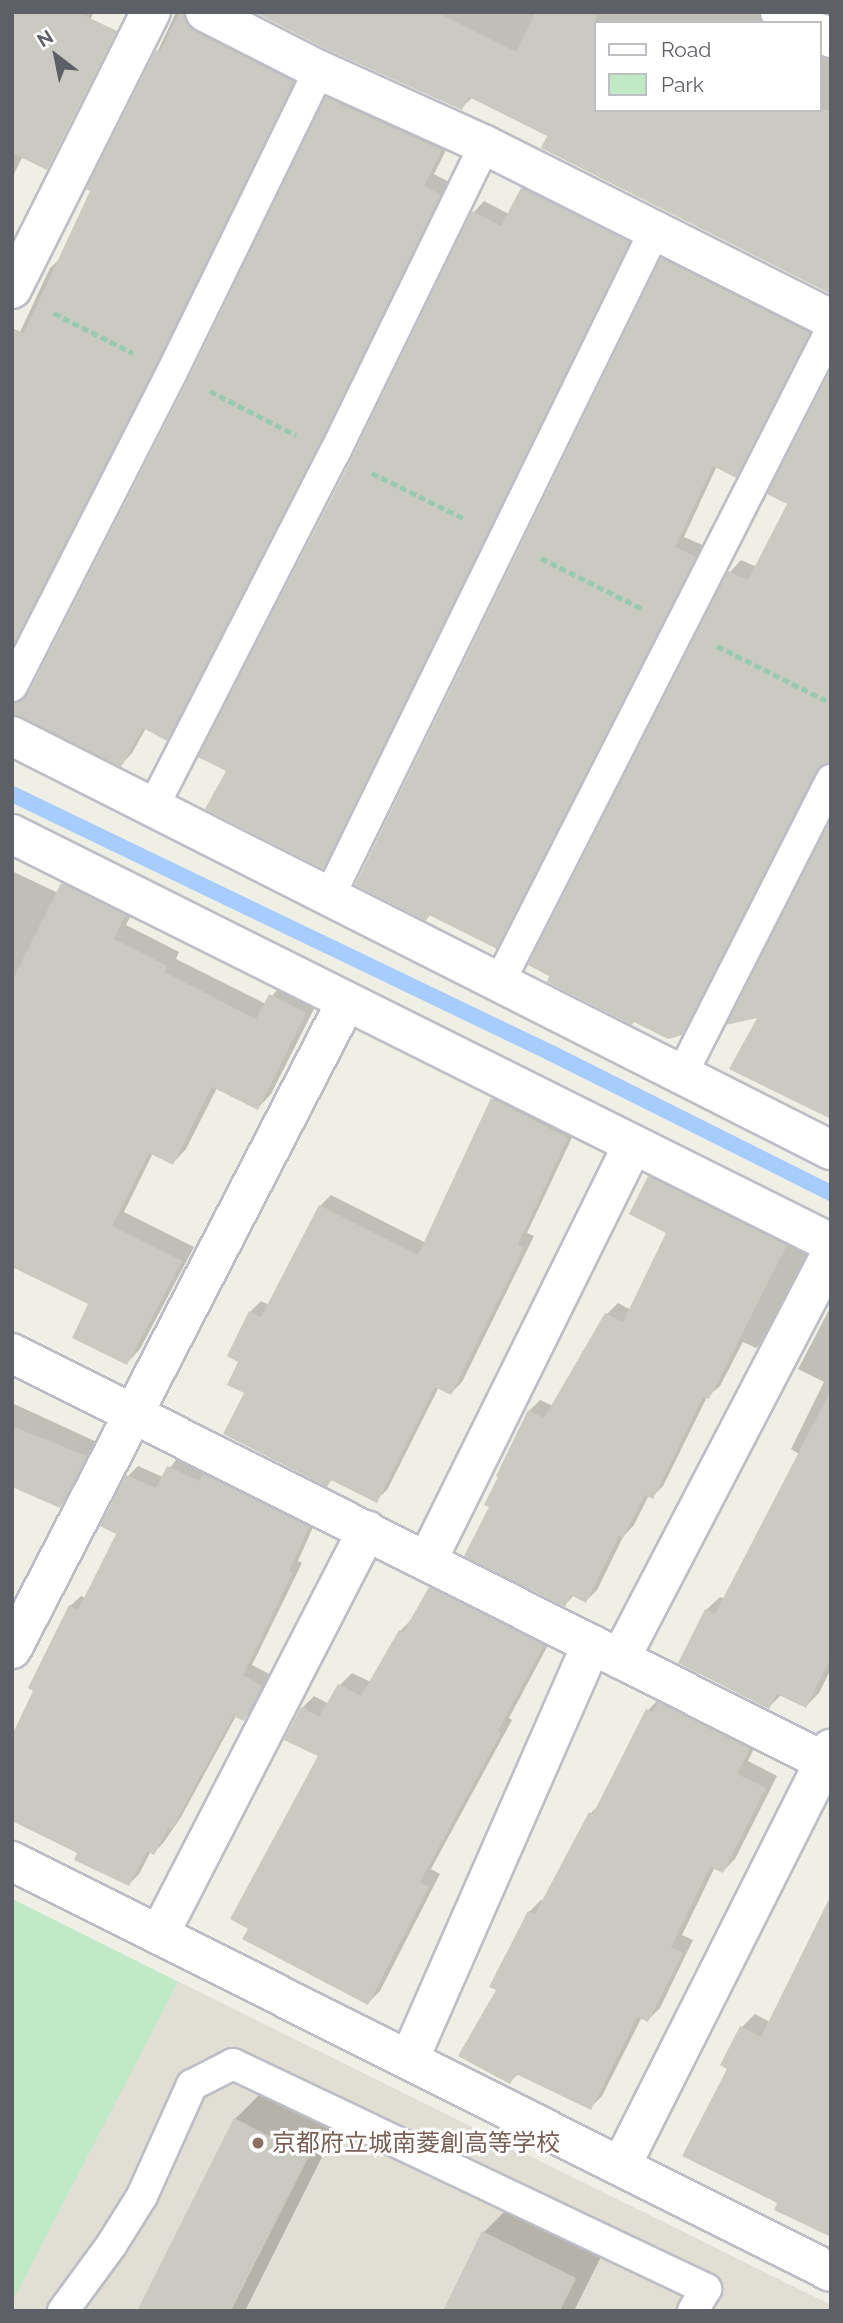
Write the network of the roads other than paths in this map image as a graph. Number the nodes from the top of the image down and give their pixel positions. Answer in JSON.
{"nodes":[{"id":1,"x":151,"y":12,"type":"edge"},
{"id":2,"x":205,"y":12,"type":"edge"},
{"id":3,"x":780,"y":12,"type":"edge"},
{"id":4,"x":796,"y":21,"type":"edge"},
{"id":5,"x":320,"y":70,"type":"junction"},
{"id":6,"x":485,"y":145,"type":"junction"},
{"id":7,"x":655,"y":230,"type":"junction"},
{"id":8,"x":12,"y":289,"type":"edge"},
{"id":9,"x":831,"y":319,"type":"edge"},
{"id":10,"x":831,"y":330,"type":"edge"},
{"id":11,"x":12,"y":686,"type":"edge"},
{"id":12,"x":12,"y":736,"type":"edge"},
{"id":13,"x":831,"y":780,"type":"edge"},
{"id":14,"x":153,"y":807,"type":"junction"},
{"id":15,"x":15,"y":842,"type":"edge"},
{"id":16,"x":329,"y":897,"type":"junction"},
{"id":17,"x":499,"y":983,"type":"junction"},
{"id":18,"x":346,"y":1002,"type":"junction"},
{"id":19,"x":682,"y":1074,"type":"junction"},
{"id":20,"x":633,"y":1145,"type":"junction"},
{"id":21,"x":831,"y":1150,"type":"edge"},
{"id":22,"x":831,"y":1243,"type":"edge"},
{"id":23,"x":831,"y":1254,"type":"edge"},
{"id":24,"x":12,"y":1353,"type":"edge"},
{"id":25,"x":134,"y":1413,"type":"junction"},
{"id":26,"x":367,"y":1530,"type":"junction"},
{"id":27,"x":427,"y":1561,"type":"junction"},
{"id":28,"x":12,"y":1649,"type":"edge"},
{"id":29,"x":606,"y":1651,"type":"junction"},
{"id":30,"x":829,"y":1758,"type":"edge"},
{"id":31,"x":12,"y":1861,"type":"edge"},
{"id":32,"x":159,"y":1935,"type":"junction"},
{"id":33,"x":409,"y":2060,"type":"junction"},
{"id":34,"x":621,"y":2166,"type":"junction"},
{"id":35,"x":831,"y":2272,"type":"edge"},
{"id":36,"x":63,"y":2311,"type":"edge"},
{"id":37,"x":693,"y":2311,"type":"edge"}],
"edges":[{"from":1,"to":8,"type":"street"},
{"from":2,"to":5,"type":"street"},
{"from":3,"to":4,"type":"street"},
{"from":5,"to":6,"type":"street"},
{"from":5,"to":11,"type":"lane"},
{"from":6,"to":7,"type":"street"},
{"from":6,"to":14,"type":"lane"},
{"from":7,"to":9,"type":"street"},
{"from":7,"to":16,"type":"lane"},
{"from":10,"to":17,"type":"lane"},
{"from":12,"to":14,"type":"street"},
{"from":13,"to":19,"type":"lane"},
{"from":14,"to":16,"type":"street"},
{"from":15,"to":18,"type":"street"},
{"from":16,"to":17,"type":"street"},
{"from":17,"to":19,"type":"street"},
{"from":18,"to":20,"type":"street"},
{"from":18,"to":25,"type":"street"},
{"from":19,"to":21,"type":"street"},
{"from":20,"to":22,"type":"street"},
{"from":20,"to":27,"type":"street"},
{"from":23,"to":29,"type":"street"},
{"from":24,"to":25,"type":"street"},
{"from":25,"to":26,"type":"street"},
{"from":25,"to":28,"type":"street"},
{"from":26,"to":27,"type":"street"},
{"from":26,"to":32,"type":"street"},
{"from":27,"to":29,"type":"street"},
{"from":29,"to":30,"type":"street"},
{"from":29,"to":33,"type":"street"},
{"from":30,"to":34,"type":"street"},
{"from":31,"to":32,"type":"street"},
{"from":32,"to":33,"type":"street"},
{"from":33,"to":34,"type":"street"},
{"from":34,"to":35,"type":"street"},
{"from":36,"to":37,"type":"lane"}]}
